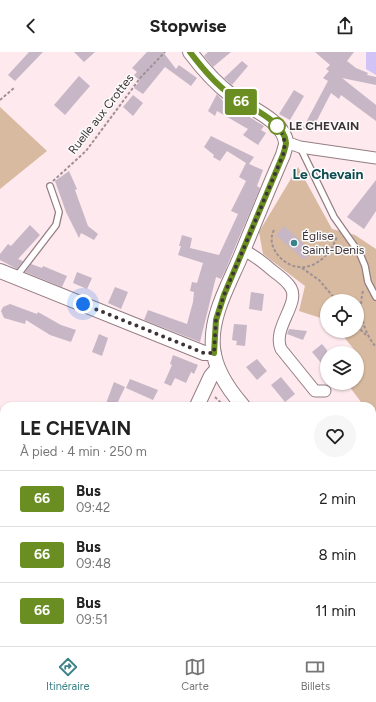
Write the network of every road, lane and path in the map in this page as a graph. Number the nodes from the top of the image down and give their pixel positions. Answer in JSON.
{"nodes":[{"id":1,"x":165,"y":52,"type":"edge"},
{"id":2,"x":190,"y":52,"type":"edge"},
{"id":3,"x":14,"y":88,"type":"dead end"},
{"id":4,"x":0,"y":100,"type":"edge"},
{"id":5,"x":286,"y":142,"type":"junction"},
{"id":6,"x":300,"y":147,"type":"junction"},
{"id":7,"x":376,"y":158,"type":"edge"},
{"id":8,"x":50,"y":186,"type":"joint"},
{"id":9,"x":337,"y":221,"type":"junction"},
{"id":10,"x":274,"y":230,"type":"dead end"},
{"id":11,"x":243,"y":250,"type":"junction"},
{"id":12,"x":301,"y":268,"type":"junction"},
{"id":13,"x":0,"y":271,"type":"edge"},
{"id":14,"x":15,"y":278,"type":"junction"},
{"id":15,"x":368,"y":282,"type":"junction"},
{"id":16,"x":331,"y":294,"type":"edge"},
{"id":17,"x":376,"y":298,"type":"edge"},
{"id":18,"x":364,"y":333,"type":"edge"},
{"id":19,"x":367,"y":336,"type":"junction"},
{"id":20,"x":376,"y":347,"type":"edge"},
{"id":21,"x":214,"y":353,"type":"junction"},
{"id":22,"x":218,"y":368,"type":"junction"},
{"id":23,"x":325,"y":391,"type":"dead end"},
{"id":24,"x":199,"y":402,"type":"edge"},
{"id":25,"x":241,"y":402,"type":"edge"}],
"edges":[{"from":1,"to":8,"type":"path","name":"Ruelle aux Crottes"},
{"from":2,"to":5,"type":"street"},
{"from":3,"to":4,"type":"path"},
{"from":5,"to":6,"type":"street"},
{"from":5,"to":11,"type":"street"},
{"from":6,"to":7,"type":"street"},
{"from":6,"to":9,"type":"lane"},
{"from":8,"to":14,"type":"lane"},
{"from":9,"to":12,"type":"path"},
{"from":9,"to":15,"type":"lane"},
{"from":10,"to":12,"type":"path"},
{"from":11,"to":21,"type":"street"},
{"from":11,"to":23,"type":"street"},
{"from":12,"to":16,"type":"path"},
{"from":13,"to":14,"type":"street"},
{"from":14,"to":21,"type":"street"},
{"from":15,"to":17,"type":"lane"},
{"from":15,"to":19,"type":"path"},
{"from":18,"to":19,"type":"path"},
{"from":19,"to":20,"type":"path"},
{"from":21,"to":22,"type":"street"},
{"from":22,"to":24,"type":"street"},
{"from":22,"to":25,"type":"street"}]}
